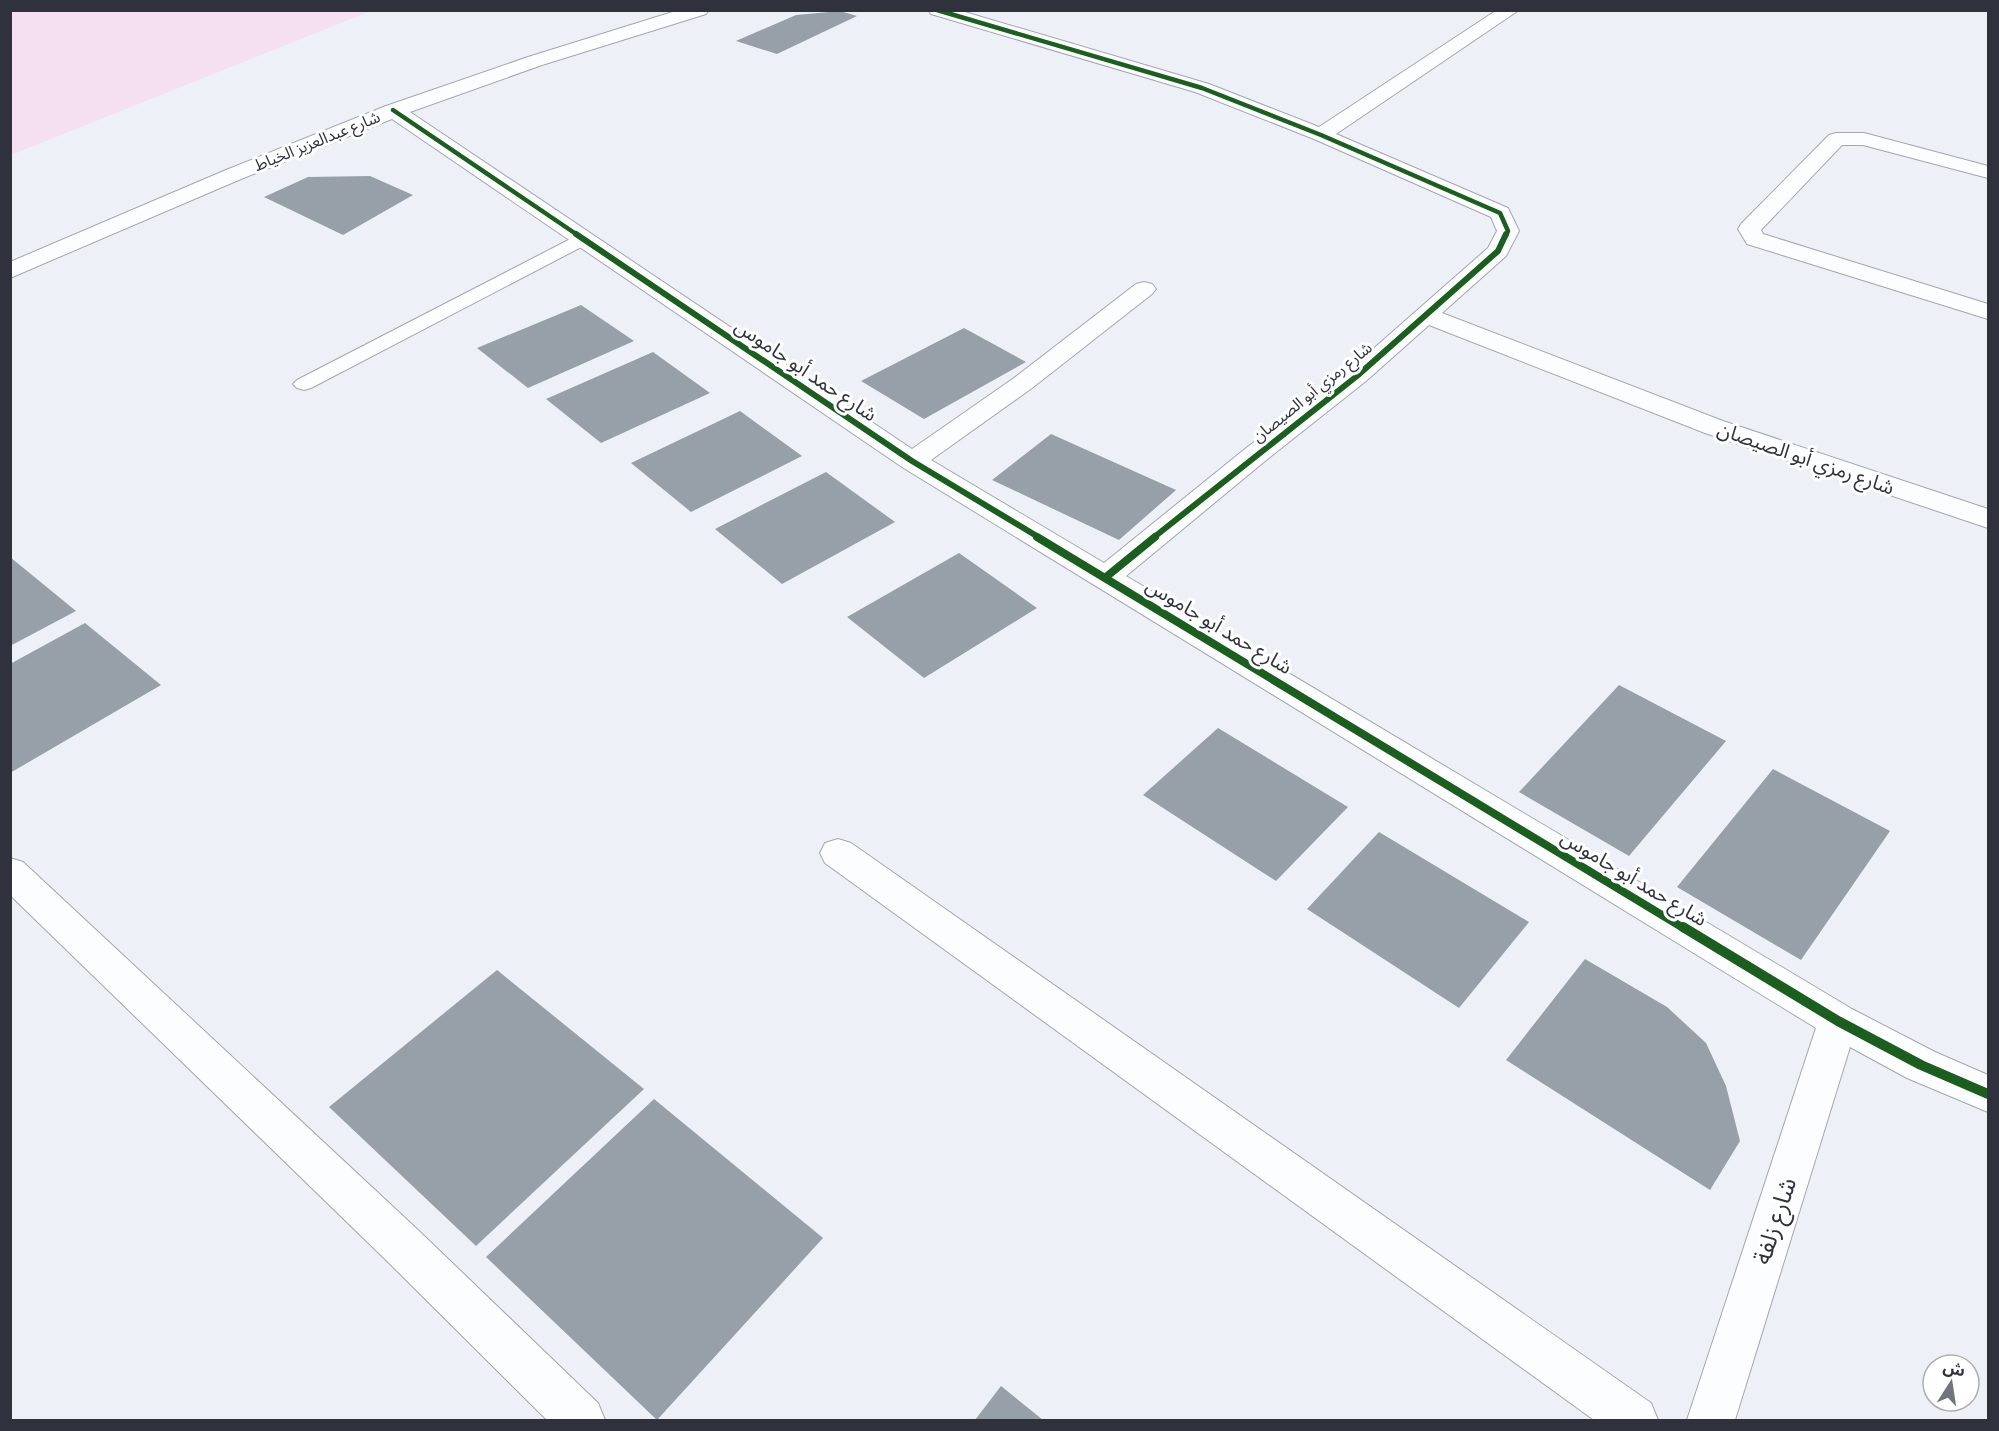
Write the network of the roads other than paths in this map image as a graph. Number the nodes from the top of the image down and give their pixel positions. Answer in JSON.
{"nodes":[{"id":1,"x":700,"y":10,"type":"edge"},
{"id":2,"x":938,"y":10,"type":"edge"},
{"id":3,"x":1510,"y":10,"type":"edge"},
{"id":4,"x":393,"y":110,"type":"junction"},
{"id":5,"x":1321,"y":135,"type":"junction"},
{"id":6,"x":1989,"y":172,"type":"edge"},
{"id":7,"x":582,"y":238,"type":"junction"},
{"id":8,"x":10,"y":271,"type":"edge"},
{"id":9,"x":1144,"y":289,"type":"dead end"},
{"id":10,"x":1989,"y":312,"type":"edge"},
{"id":11,"x":1425,"y":315,"type":"junction"},
{"id":12,"x":304,"y":384,"type":"dead end"},
{"id":13,"x":912,"y":461,"type":"junction"},
{"id":14,"x":1989,"y":519,"type":"edge"},
{"id":15,"x":1106,"y":577,"type":"junction"},
{"id":16,"x":838,"y":853,"type":"dead end"},
{"id":17,"x":10,"y":872,"type":"edge"},
{"id":18,"x":1838,"y":1021,"type":"junction"},
{"id":19,"x":1989,"y":1094,"type":"edge"},
{"id":20,"x":581,"y":1420,"type":"edge"},
{"id":21,"x":1634,"y":1420,"type":"edge"},
{"id":22,"x":1711,"y":1420,"type":"edge"}],
"edges":[{"from":1,"to":4,"type":"street","name":"شارع عبدالعزيز الخياط"},
{"from":2,"to":5,"type":"street"},
{"from":3,"to":5,"type":"street"},
{"from":4,"to":7,"type":"street","name":"شارع حمد أبو جاموس"},
{"from":4,"to":8,"type":"street","name":"شارع عبدالعزيز الخياط"},
{"from":5,"to":11,"type":"street","name":"شارع رمزي أبو الصيصان"},
{"from":6,"to":10,"type":"street"},
{"from":7,"to":12,"type":"lane"},
{"from":7,"to":13,"type":"street","name":"شارع حمد أبو جاموس"},
{"from":9,"to":13,"type":"street"},
{"from":11,"to":14,"type":"street","name":"شارع رمزي أبو الصيصان"},
{"from":11,"to":15,"type":"street","name":"شارع رمزي أبو الصيصان"},
{"from":13,"to":15,"type":"street","name":"شارع حمد أبو جاموس"},
{"from":15,"to":18,"type":"street","name":"شارع حمد أبو جاموس"},
{"from":16,"to":21,"type":"street"},
{"from":17,"to":20,"type":"street"},
{"from":18,"to":19,"type":"street","name":"شارع حمد أبو جاموس"},
{"from":18,"to":22,"type":"street","name":"شارع زلفة"}]}
